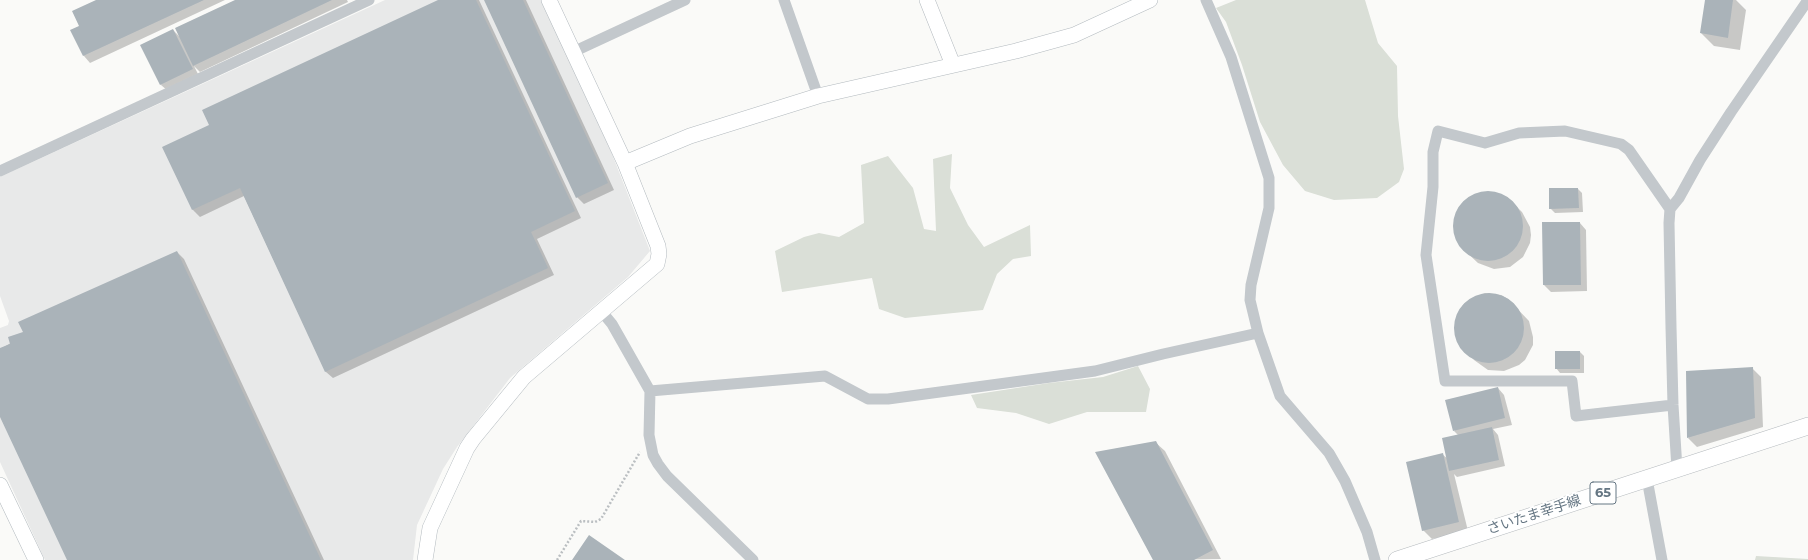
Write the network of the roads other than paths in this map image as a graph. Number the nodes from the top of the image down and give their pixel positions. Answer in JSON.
{"nodes":[{"id":1,"x":369,"y":0,"type":"edge"},
{"id":2,"x":548,"y":0,"type":"edge"},
{"id":3,"x":684,"y":0,"type":"edge"},
{"id":4,"x":784,"y":0,"type":"edge"},
{"id":5,"x":927,"y":0,"type":"edge"},
{"id":6,"x":1150,"y":0,"type":"edge"},
{"id":7,"x":1206,"y":0,"type":"edge"},
{"id":8,"x":1808,"y":0,"type":"edge"},
{"id":9,"x":573,"y":52,"type":"junction"},
{"id":10,"x":953,"y":65,"type":"junction"},
{"id":11,"x":818,"y":96,"type":"junction"},
{"id":12,"x":625,"y":164,"type":"junction"},
{"id":13,"x":0,"y":171,"type":"edge"},
{"id":14,"x":1670,"y":209,"type":"junction"},
{"id":15,"x":602,"y":312,"type":"junction"},
{"id":16,"x":1258,"y":333,"type":"junction"},
{"id":17,"x":650,"y":391,"type":"junction"},
{"id":18,"x":1673,"y":405,"type":"junction"},
{"id":19,"x":1808,"y":426,"type":"edge"},
{"id":20,"x":1678,"y":469,"type":"junction"},
{"id":21,"x":1647,"y":479,"type":"junction"},
{"id":22,"x":0,"y":485,"type":"edge"},
{"id":23,"x":36,"y":560,"type":"edge"},
{"id":24,"x":425,"y":560,"type":"edge"},
{"id":25,"x":754,"y":560,"type":"edge"},
{"id":26,"x":1375,"y":560,"type":"edge"},
{"id":27,"x":1397,"y":560,"type":"edge"},
{"id":28,"x":1662,"y":560,"type":"edge"}],
"edges":[{"from":1,"to":13,"type":"street"},
{"from":2,"to":9,"type":"street"},
{"from":3,"to":9,"type":"street"},
{"from":4,"to":11,"type":"street"},
{"from":5,"to":10,"type":"street"},
{"from":6,"to":10,"type":"street"},
{"from":7,"to":16,"type":"street"},
{"from":8,"to":14,"type":"street"},
{"from":9,"to":12,"type":"street"},
{"from":10,"to":11,"type":"street"},
{"from":11,"to":12,"type":"street"},
{"from":12,"to":15,"type":"street"},
{"from":14,"to":18,"type":"street"},
{"from":14,"to":18,"type":"street"},
{"from":15,"to":17,"type":"street"},
{"from":15,"to":24,"type":"street"},
{"from":16,"to":17,"type":"street"},
{"from":16,"to":26,"type":"street"},
{"from":17,"to":25,"type":"street"},
{"from":18,"to":20,"type":"street"},
{"from":19,"to":20,"type":"main road","name":"さいたま幸手線","number":"65"},
{"from":20,"to":21,"type":"main road","name":"さいたま幸手線","number":"65"},
{"from":21,"to":27,"type":"main road","name":"さいたま幸手線","number":"65"},
{"from":21,"to":28,"type":"street"},
{"from":22,"to":23,"type":"street"}]}
